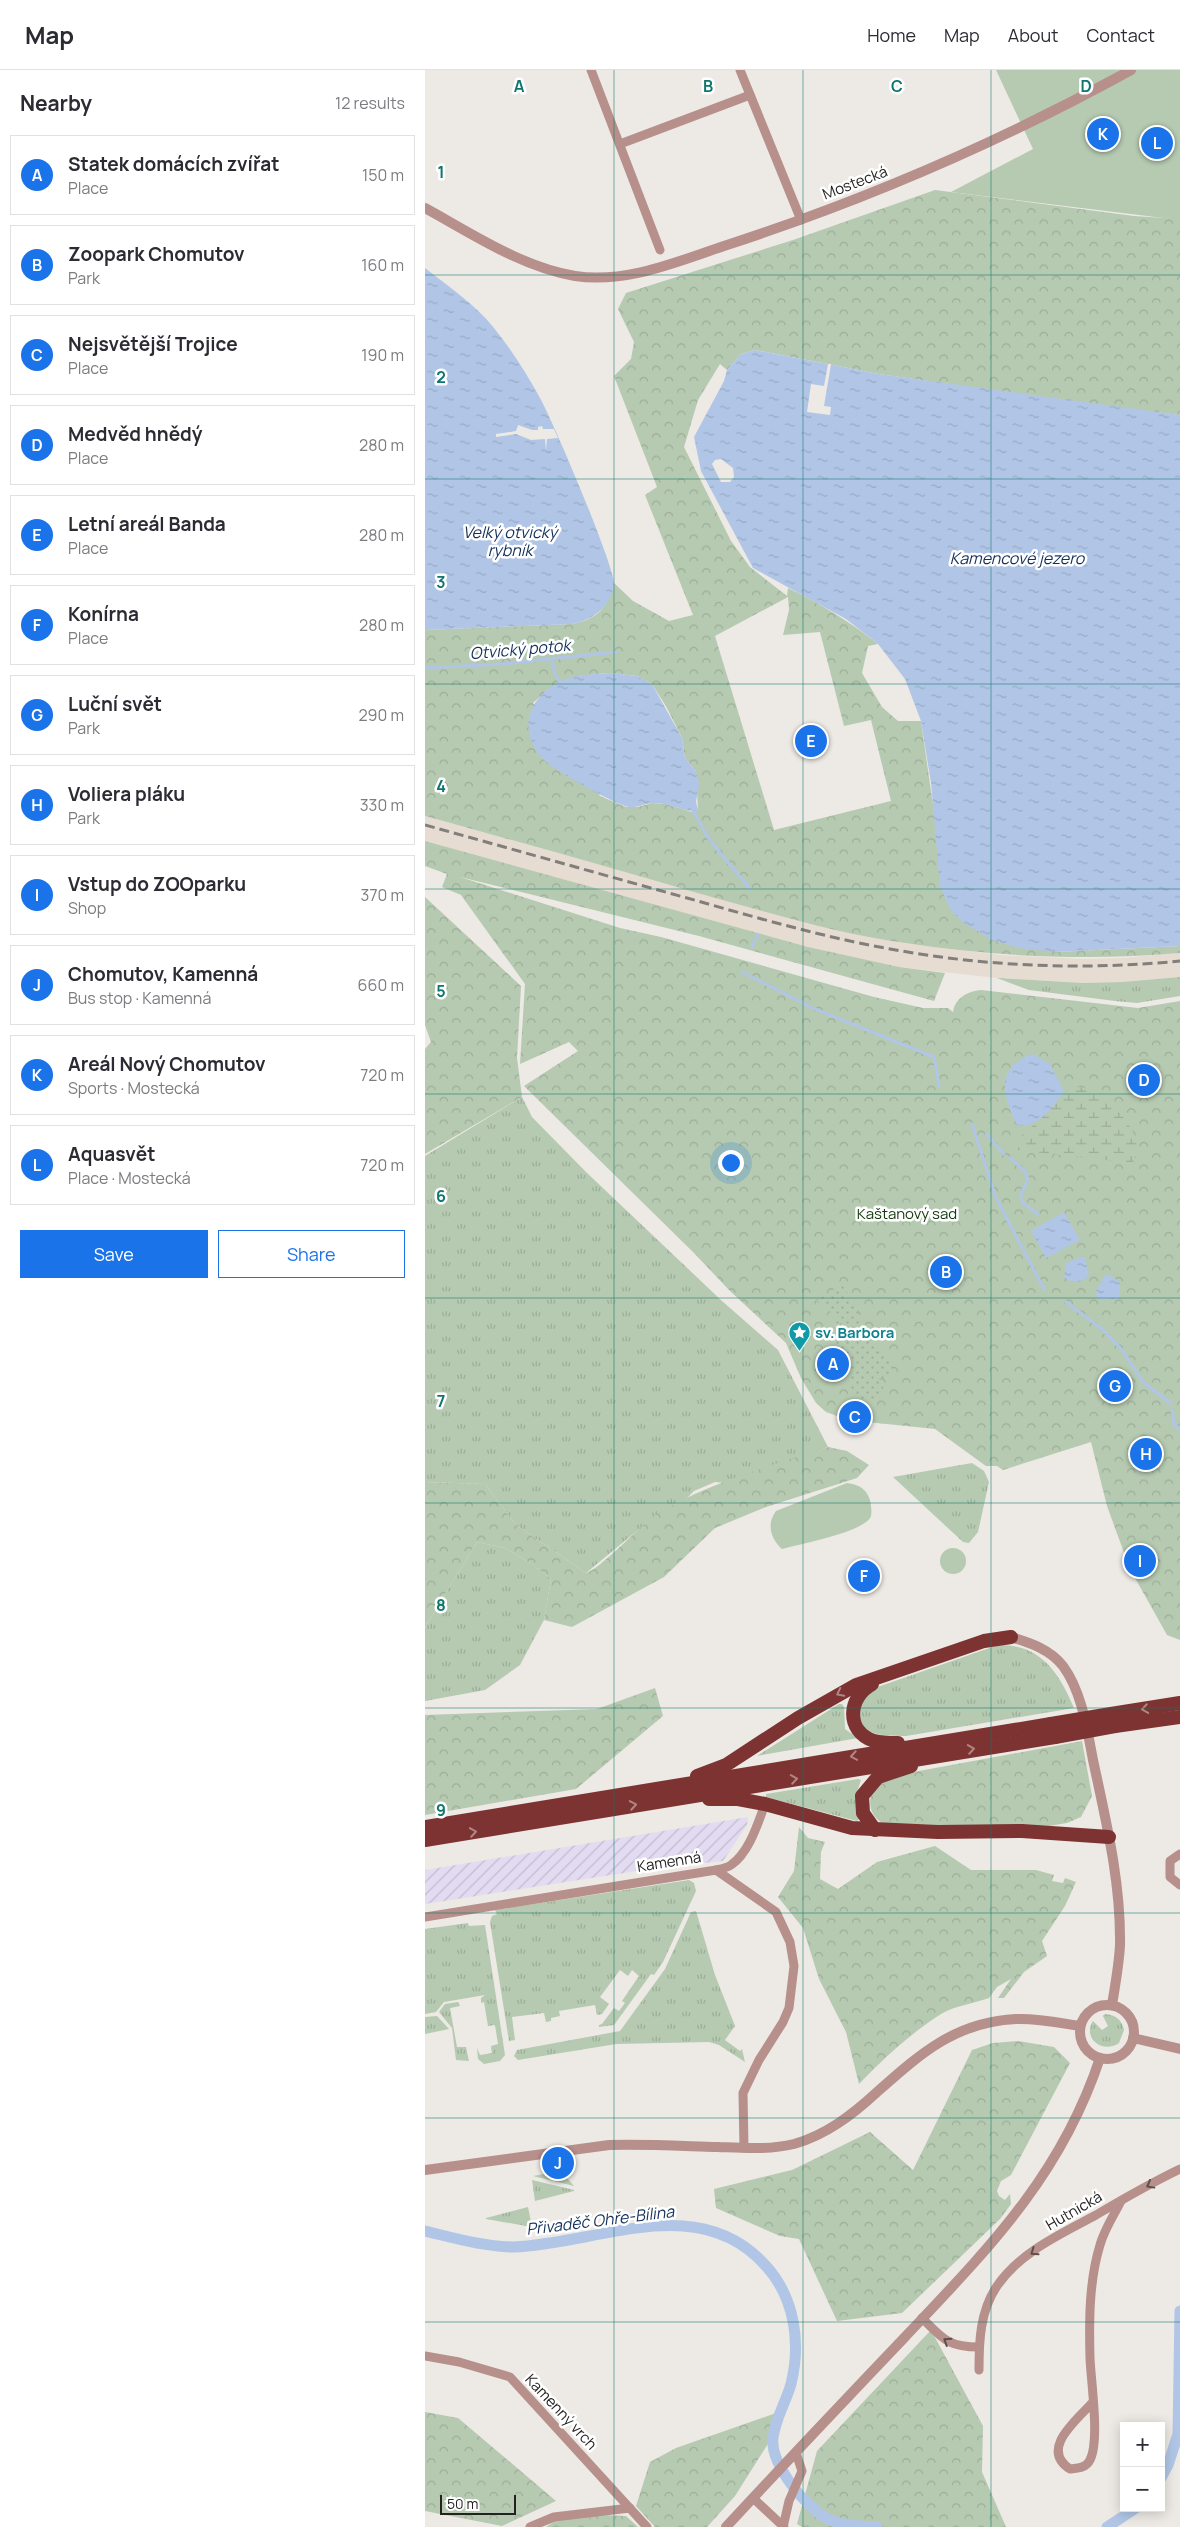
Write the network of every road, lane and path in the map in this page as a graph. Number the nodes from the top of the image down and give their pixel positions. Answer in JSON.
{"nodes":[{"id":1,"x":591,"y":70,"type":"edge"},
{"id":2,"x":740,"y":70,"type":"edge"},
{"id":3,"x":1131,"y":70,"type":"edge"},
{"id":4,"x":750,"y":95,"type":"junction"},
{"id":5,"x":620,"y":144,"type":"junction"},
{"id":6,"x":425,"y":208,"type":"edge"},
{"id":7,"x":801,"y":220,"type":"junction"},
{"id":8,"x":661,"y":250,"type":"dead end"},
{"id":9,"x":1011,"y":1637,"type":"joint"},
{"id":10,"x":885,"y":1676,"type":"junction"},
{"id":11,"x":1180,"y":1703,"type":"edge"},
{"id":12,"x":1180,"y":1716,"type":"edge"},
{"id":13,"x":1113,"y":1720,"type":"junction"},
{"id":14,"x":1053,"y":1730,"type":"junction"},
{"id":15,"x":920,"y":1745,"type":"junction"},
{"id":16,"x":947,"y":1753,"type":"junction"},
{"id":17,"x":667,"y":1794,"type":"junction"},
{"id":18,"x":765,"y":1804,"type":"junction"},
{"id":19,"x":425,"y":1827,"type":"edge"},
{"id":20,"x":875,"y":1830,"type":"junction"},
{"id":21,"x":1109,"y":1837,"type":"junction"},
{"id":22,"x":425,"y":1840,"type":"edge"},
{"id":23,"x":1180,"y":1854,"type":"edge"},
{"id":24,"x":716,"y":1870,"type":"junction"},
{"id":25,"x":1180,"y":1885,"type":"edge"},
{"id":26,"x":425,"y":1917,"type":"edge"},
{"id":27,"x":1112,"y":2006,"type":"junction"},
{"id":28,"x":1080,"y":2026,"type":"junction"},
{"id":29,"x":1133,"y":2038,"type":"junction"},
{"id":30,"x":1180,"y":2049,"type":"edge"},
{"id":31,"x":1100,"y":2058,"type":"junction"},
{"id":32,"x":744,"y":2148,"type":"junction"},
{"id":33,"x":1180,"y":2169,"type":"edge"},
{"id":34,"x":425,"y":2170,"type":"edge"},
{"id":35,"x":1121,"y":2200,"type":"junction"},
{"id":36,"x":922,"y":2318,"type":"junction"},
{"id":37,"x":979,"y":2347,"type":"junction"},
{"id":38,"x":425,"y":2356,"type":"edge"},
{"id":39,"x":979,"y":2370,"type":"dead end"},
{"id":40,"x":1093,"y":2402,"type":"junction"},
{"id":41,"x":795,"y":2453,"type":"junction"},
{"id":42,"x":753,"y":2498,"type":"junction"},
{"id":43,"x":630,"y":2508,"type":"junction"},
{"id":44,"x":530,"y":2527,"type":"edge"},
{"id":45,"x":647,"y":2527,"type":"edge"},
{"id":46,"x":726,"y":2527,"type":"edge"},
{"id":47,"x":783,"y":2527,"type":"edge"}],
"edges":[{"from":1,"to":5,"type":"street"},
{"from":2,"to":4,"type":"street"},
{"from":3,"to":7,"type":"street","name":"Mostecká"},
{"from":4,"to":5,"type":"street"},
{"from":4,"to":7,"type":"street"},
{"from":5,"to":8,"type":"street"},
{"from":6,"to":7,"type":"street","name":"Mostecká"},
{"from":9,"to":10,"type":"highway"},
{"from":9,"to":21,"type":"street"},
{"from":10,"to":15,"type":"highway"},
{"from":10,"to":17,"type":"highway","one_way":true},
{"from":11,"to":13,"type":"highway","one_way":true},
{"from":12,"to":13,"type":"highway"},
{"from":13,"to":14,"type":"highway","bridge":true},
{"from":14,"to":15,"type":"highway"},
{"from":16,"to":14,"type":"highway","one_way":true},
{"from":15,"to":17,"type":"highway","one_way":true},
{"from":17,"to":16,"type":"highway","one_way":true},
{"from":16,"to":20,"type":"highway"},
{"from":17,"to":18,"type":"highway"},
{"from":17,"to":19,"type":"highway"},
{"from":22,"to":17,"type":"highway","one_way":true},
{"from":18,"to":20,"type":"highway"},
{"from":18,"to":24,"type":"street"},
{"from":20,"to":21,"type":"highway"},
{"from":21,"to":27,"type":"street"},
{"from":23,"to":25,"type":"street"},
{"from":24,"to":26,"type":"street","name":"Kamenná"},
{"from":24,"to":32,"type":"street","name":"Kamenná"},
{"from":27,"to":28,"type":"street"},
{"from":27,"to":29,"type":"street"},
{"from":28,"to":31,"type":"street"},
{"from":28,"to":32,"type":"street"},
{"from":29,"to":30,"type":"street"},
{"from":29,"to":31,"type":"street"},
{"from":31,"to":36,"type":"street"},
{"from":32,"to":34,"type":"street"},
{"from":33,"to":35,"type":"street","one_way":true},
{"from":35,"to":37,"type":"street","name":"Hutnická","one_way":true},
{"from":35,"to":40,"type":"street","name":"Hutnická"},
{"from":37,"to":36,"type":"street","one_way":true},
{"from":36,"to":41,"type":"street"},
{"from":37,"to":39,"type":"street","name":"Hutnická"},
{"from":38,"to":43,"type":"street","name":"Kamenný vrch"},
{"from":40,"to":40,"type":"street","name":"Hutnická"},
{"from":41,"to":42,"type":"street"},
{"from":41,"to":47,"type":"street"},
{"from":42,"to":46,"type":"street"},
{"from":42,"to":47,"type":"street"},
{"from":43,"to":44,"type":"street"},
{"from":43,"to":45,"type":"street","name":"Kamenný vrch"}]}
